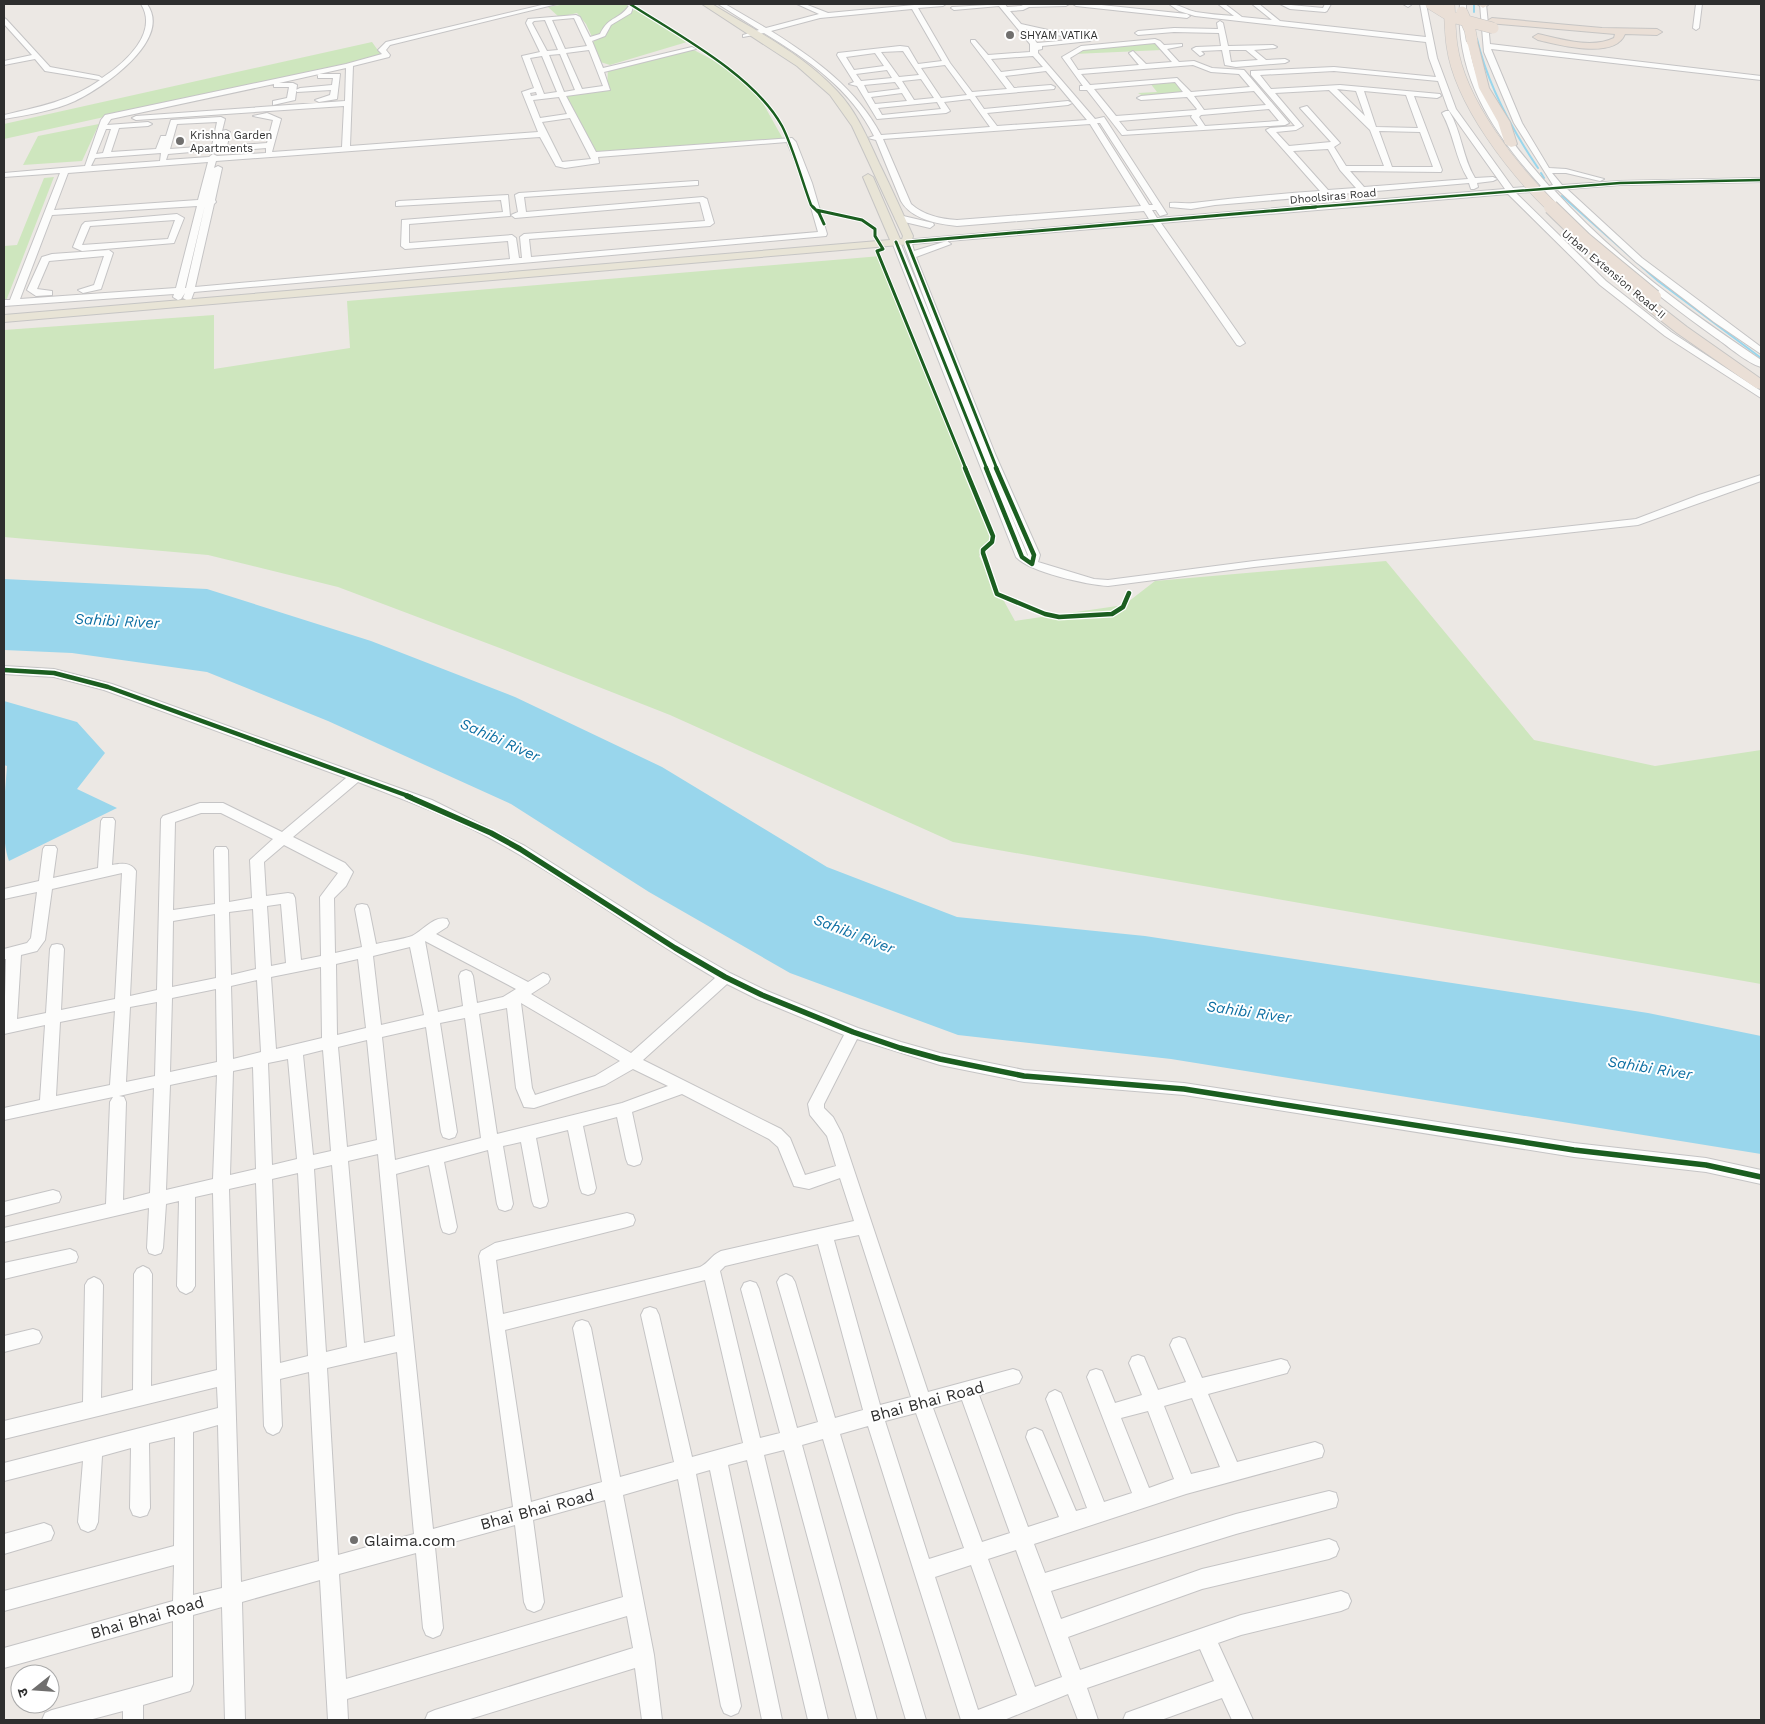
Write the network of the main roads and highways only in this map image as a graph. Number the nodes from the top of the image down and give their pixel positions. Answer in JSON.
{"nodes":[{"id":1,"x":694,"y":4,"type":"edge"},
{"id":2,"x":706,"y":4,"type":"edge"},
{"id":3,"x":1431,"y":4,"type":"edge"},
{"id":4,"x":1438,"y":4,"type":"edge"},
{"id":5,"x":1449,"y":4,"type":"edge"},
{"id":6,"x":1457,"y":4,"type":"edge"},
{"id":7,"x":752,"y":32,"type":"junction"},
{"id":8,"x":1657,"y":32,"type":"dead end"},
{"id":9,"x":1621,"y":33,"type":"dead end"},
{"id":10,"x":841,"y":119,"type":"dead end"},
{"id":11,"x":1511,"y":144,"type":"road end"},
{"id":12,"x":865,"y":171,"type":"dead end"},
{"id":13,"x":901,"y":239,"type":"junction"},
{"id":14,"x":183,"y":297,"type":"junction"},
{"id":15,"x":4,"y":313,"type":"edge"},
{"id":16,"x":4,"y":319,"type":"edge"},
{"id":17,"x":1740,"y":365,"type":"junction"},
{"id":18,"x":1761,"y":374,"type":"edge"},
{"id":19,"x":1761,"y":385,"type":"edge"}],
"edges":[{"from":1,"to":7,"type":"main road"},
{"from":2,"to":7,"type":"main road"},
{"from":3,"to":8,"type":"highway","bridge":true},
{"from":3,"to":9,"type":"highway","bridge":true},
{"from":4,"to":17,"type":"highway","name":"Urban Extension Road-II"},
{"from":5,"to":17,"type":"highway","name":"Urban Extension Road-II","bridge":true},
{"from":6,"to":11,"type":"highway","bridge":true},
{"from":7,"to":10,"type":"main road"},
{"from":7,"to":13,"type":"main road"},
{"from":12,"to":13,"type":"main road"},
{"from":13,"to":14,"type":"main road"},
{"from":14,"to":15,"type":"main road"},
{"from":14,"to":16,"type":"main road"},
{"from":17,"to":18,"type":"highway","name":"Urban Extension Road-II"},
{"from":17,"to":19,"type":"highway","name":"Urban Extension Road-II"}]}
